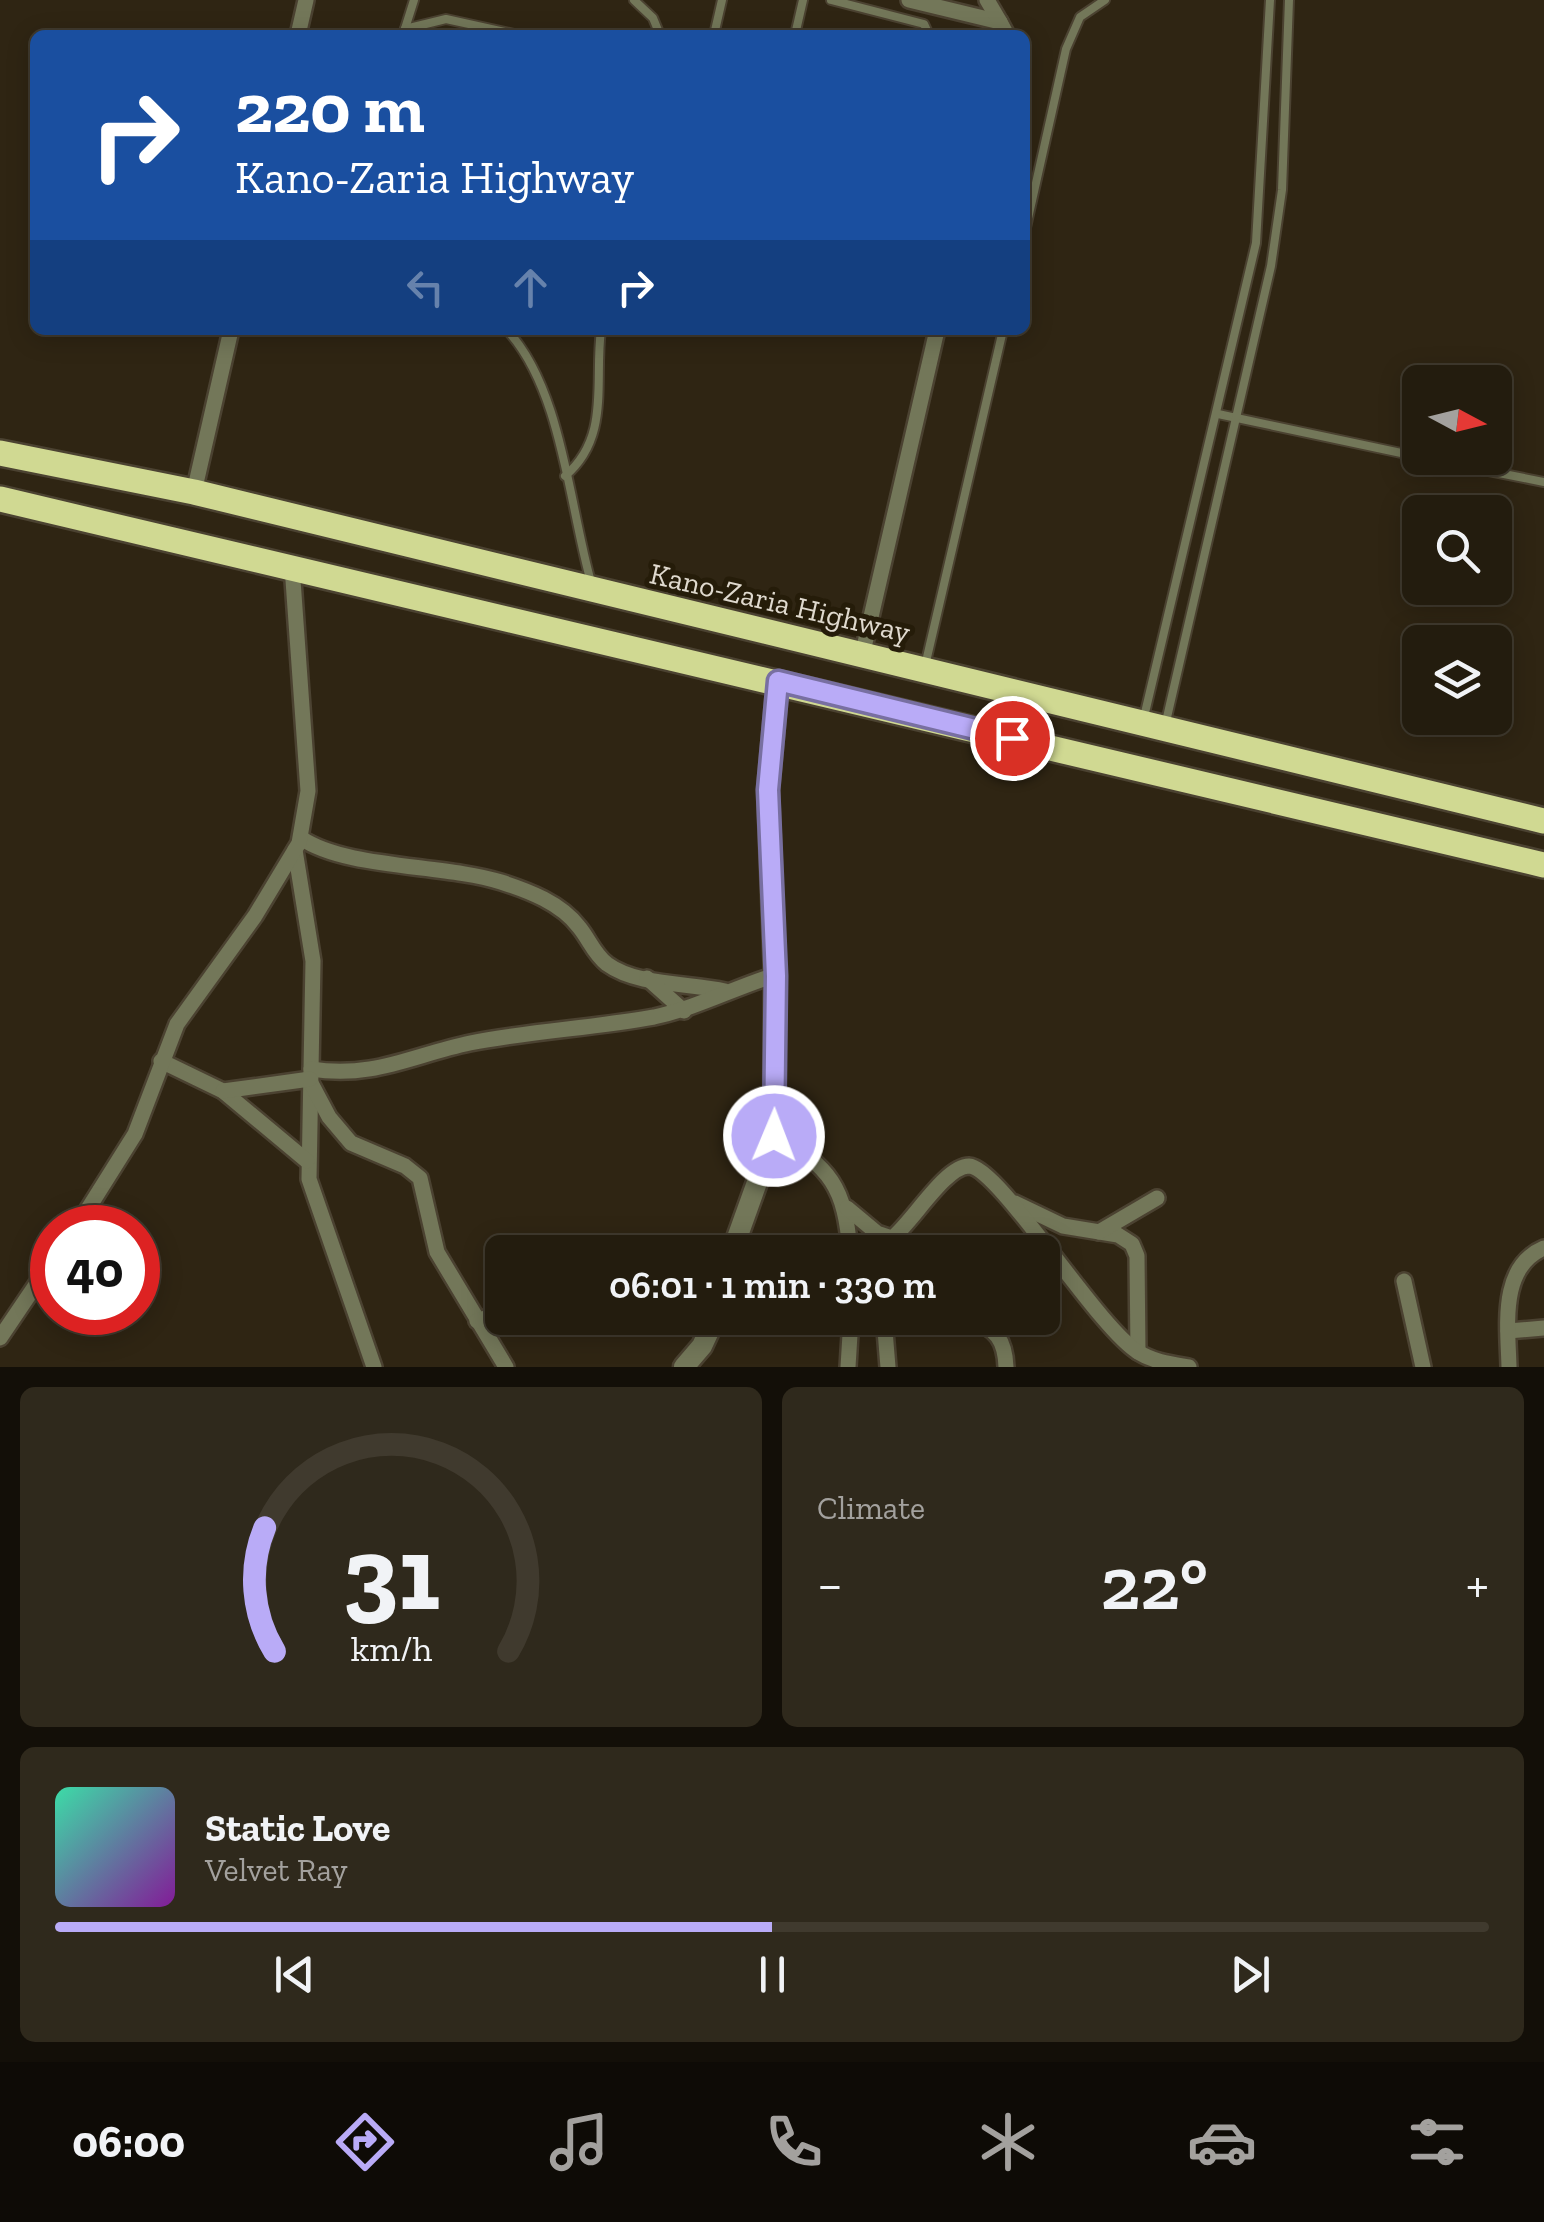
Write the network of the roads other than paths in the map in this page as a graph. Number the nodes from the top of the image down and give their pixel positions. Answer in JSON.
{"nodes":[{"id":1,"x":306,"y":0,"type":"edge"},
{"id":2,"x":414,"y":0,"type":"edge"},
{"id":3,"x":634,"y":0,"type":"edge"},
{"id":4,"x":722,"y":0,"type":"edge"},
{"id":5,"x":803,"y":0,"type":"edge"},
{"id":6,"x":831,"y":0,"type":"edge"},
{"id":7,"x":909,"y":0,"type":"edge"},
{"id":8,"x":987,"y":0,"type":"edge"},
{"id":9,"x":1106,"y":0,"type":"edge"},
{"id":10,"x":1270,"y":0,"type":"edge"},
{"id":11,"x":1289,"y":0,"type":"edge"},
{"id":12,"x":1004,"y":29,"type":"edge"},
{"id":13,"x":299,"y":30,"type":"edge"},
{"id":14,"x":405,"y":30,"type":"edge"},
{"id":15,"x":410,"y":30,"type":"edge"},
{"id":16,"x":496,"y":30,"type":"edge"},
{"id":17,"x":658,"y":30,"type":"edge"},
{"id":18,"x":715,"y":30,"type":"edge"},
{"id":19,"x":796,"y":30,"type":"edge"},
{"id":20,"x":926,"y":30,"type":"edge"},
{"id":21,"x":1030,"y":210,"type":"edge"},
{"id":22,"x":230,"y":335,"type":"edge"},
{"id":23,"x":510,"y":335,"type":"edge"},
{"id":24,"x":601,"y":335,"type":"edge"},
{"id":25,"x":935,"y":335,"type":"edge"},
{"id":26,"x":1002,"y":335,"type":"edge"},
{"id":27,"x":1218,"y":414,"type":"junction"},
{"id":28,"x":1236,"y":420,"type":"junction"},
{"id":29,"x":0,"y":453,"type":"edge"},
{"id":30,"x":1402,"y":453,"type":"edge"},
{"id":31,"x":34,"y":458,"type":"junction"},
{"id":32,"x":1510,"y":475,"type":"edge"},
{"id":33,"x":566,"y":476,"type":"junction"},
{"id":34,"x":1544,"y":482,"type":"edge"},
{"id":35,"x":194,"y":492,"type":"junction"},
{"id":36,"x":11,"y":501,"type":"edge"},
{"id":37,"x":292,"y":566,"type":"junction"},
{"id":38,"x":594,"y":591,"type":"junction"},
{"id":39,"x":862,"y":656,"type":"junction"},
{"id":40,"x":924,"y":670,"type":"junction"},
{"id":41,"x":778,"y":681,"type":"junction"},
{"id":42,"x":1154,"y":723,"type":"junction"},
{"id":43,"x":1544,"y":821,"type":"edge"},
{"id":44,"x":298,"y":844,"type":"junction"},
{"id":45,"x":1544,"y":865,"type":"edge"},
{"id":46,"x":776,"y":976,"type":"junction"},
{"id":47,"x":647,"y":978,"type":"junction"},
{"id":48,"x":725,"y":991,"type":"junction"},
{"id":49,"x":684,"y":1011,"type":"junction"},
{"id":50,"x":161,"y":1061,"type":"junction"},
{"id":51,"x":311,"y":1074,"type":"junction"},
{"id":52,"x":223,"y":1092,"type":"junction"},
{"id":53,"x":774,"y":1136,"type":"junction"},
{"id":54,"x":307,"y":1161,"type":"junction"},
{"id":55,"x":1157,"y":1198,"type":"dead end"},
{"id":56,"x":1011,"y":1202,"type":"junction"},
{"id":57,"x":90,"y":1205,"type":"edge"},
{"id":58,"x":846,"y":1208,"type":"junction"},
{"id":59,"x":1099,"y":1232,"type":"junction"},
{"id":60,"x":878,"y":1233,"type":"joint"},
{"id":61,"x":738,"y":1235,"type":"edge"},
{"id":62,"x":848,"y":1235,"type":"edge"},
{"id":63,"x":1544,"y":1248,"type":"edge"},
{"id":64,"x":1404,"y":1281,"type":"dead end"},
{"id":65,"x":30,"y":1294,"type":"edge"},
{"id":66,"x":485,"y":1318,"type":"edge"},
{"id":67,"x":478,"y":1320,"type":"junction"},
{"id":68,"x":1544,"y":1328,"type":"edge"},
{"id":69,"x":1508,"y":1331,"type":"junction"},
{"id":70,"x":706,"y":1335,"type":"edge"},
{"id":71,"x":850,"y":1335,"type":"edge"},
{"id":72,"x":885,"y":1335,"type":"edge"},
{"id":73,"x":999,"y":1335,"type":"edge"},
{"id":74,"x":0,"y":1338,"type":"edge"},
{"id":75,"x":1138,"y":1352,"type":"junction"},
{"id":76,"x":374,"y":1367,"type":"edge"},
{"id":77,"x":506,"y":1367,"type":"edge"},
{"id":78,"x":684,"y":1367,"type":"edge"},
{"id":79,"x":848,"y":1367,"type":"edge"},
{"id":80,"x":888,"y":1367,"type":"edge"},
{"id":81,"x":1006,"y":1367,"type":"edge"},
{"id":82,"x":1189,"y":1367,"type":"edge"},
{"id":83,"x":1423,"y":1367,"type":"edge"},
{"id":84,"x":1510,"y":1367,"type":"edge"}],
"edges":[{"from":1,"to":13,"type":"street"},
{"from":2,"to":14,"type":"lane"},
{"from":3,"to":17,"type":"lane"},
{"from":4,"to":18,"type":"lane"},
{"from":5,"to":19,"type":"lane"},
{"from":6,"to":20,"type":"lane"},
{"from":7,"to":12,"type":"street"},
{"from":8,"to":12,"type":"street"},
{"from":9,"to":21,"type":"lane"},
{"from":10,"to":27,"type":"lane"},
{"from":11,"to":28,"type":"lane"},
{"from":15,"to":16,"type":"lane"},
{"from":22,"to":35,"type":"street"},
{"from":23,"to":33,"type":"lane"},
{"from":24,"to":33,"type":"lane"},
{"from":25,"to":39,"type":"street"},
{"from":26,"to":40,"type":"lane"},
{"from":27,"to":28,"type":"lane"},
{"from":27,"to":42,"type":"lane"},
{"from":28,"to":30,"type":"lane"},
{"from":28,"to":42,"type":"lane"},
{"from":29,"to":31,"type":"highway","name":"Kano-Zaria Highway"},
{"from":31,"to":35,"type":"highway","name":"Kano-Zaria Highway"},
{"from":31,"to":36,"type":"highway"},
{"from":32,"to":34,"type":"lane"},
{"from":33,"to":38,"type":"lane"},
{"from":35,"to":38,"type":"highway","name":"Kano-Zaria Highway"},
{"from":36,"to":37,"type":"highway"},
{"from":37,"to":41,"type":"highway"},
{"from":37,"to":44,"type":"street"},
{"from":38,"to":39,"type":"highway","name":"Kano-Zaria Highway"},
{"from":39,"to":40,"type":"highway","name":"Kano-Zaria Highway"},
{"from":40,"to":42,"type":"highway","name":"Kano-Zaria Highway"},
{"from":41,"to":45,"type":"highway"},
{"from":41,"to":46,"type":"street"},
{"from":42,"to":43,"type":"highway","name":"Kano-Zaria Highway"},
{"from":44,"to":47,"type":"street"},
{"from":44,"to":50,"type":"street"},
{"from":44,"to":51,"type":"street"},
{"from":46,"to":48,"type":"street"},
{"from":46,"to":53,"type":"street"},
{"from":47,"to":48,"type":"street"},
{"from":47,"to":49,"type":"street"},
{"from":48,"to":49,"type":"street"},
{"from":49,"to":51,"type":"street"},
{"from":50,"to":52,"type":"street"},
{"from":50,"to":57,"type":"street"},
{"from":51,"to":52,"type":"street"},
{"from":51,"to":54,"type":"street"},
{"from":51,"to":67,"type":"street"},
{"from":52,"to":54,"type":"street"},
{"from":53,"to":58,"type":"street"},
{"from":53,"to":61,"type":"street"},
{"from":54,"to":76,"type":"street"},
{"from":55,"to":59,"type":"street"},
{"from":56,"to":59,"type":"street"},
{"from":56,"to":60,"type":"street"},
{"from":56,"to":75,"type":"street"},
{"from":58,"to":60,"type":"street"},
{"from":58,"to":62,"type":"street"},
{"from":59,"to":75,"type":"street"},
{"from":63,"to":69,"type":"street"},
{"from":64,"to":83,"type":"street"},
{"from":65,"to":74,"type":"street"},
{"from":66,"to":67,"type":"street"},
{"from":67,"to":77,"type":"street"},
{"from":68,"to":69,"type":"street"},
{"from":69,"to":84,"type":"street"},
{"from":70,"to":78,"type":"street"},
{"from":71,"to":79,"type":"street"},
{"from":72,"to":80,"type":"street"},
{"from":73,"to":81,"type":"street"},
{"from":75,"to":82,"type":"street"}]}
